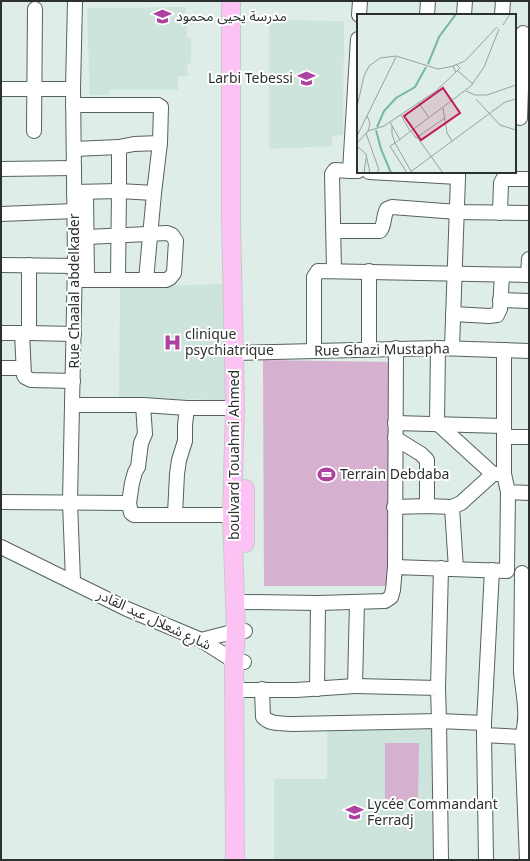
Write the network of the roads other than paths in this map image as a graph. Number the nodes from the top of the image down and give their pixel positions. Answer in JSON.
{"nodes":[{"id":1,"x":75,"y":1,"type":"edge"},
{"id":2,"x":231,"y":1,"type":"edge"},
{"id":3,"x":242,"y":1,"type":"edge"},
{"id":4,"x":360,"y":1,"type":"edge"},
{"id":5,"x":428,"y":1,"type":"edge"},
{"id":6,"x":465,"y":1,"type":"edge"},
{"id":7,"x":503,"y":1,"type":"edge"},
{"id":8,"x":35,"y":9,"type":"dead end"},
{"id":9,"x":360,"y":14,"type":"edge"},
{"id":10,"x":427,"y":14,"type":"edge"},
{"id":11,"x":464,"y":14,"type":"edge"},
{"id":12,"x":502,"y":14,"type":"edge"},
{"id":13,"x":522,"y":33,"type":"edge"},
{"id":14,"x":518,"y":62,"type":"edge"},
{"id":15,"x":357,"y":72,"type":"edge"},
{"id":16,"x":1,"y":89,"type":"edge"},
{"id":17,"x":35,"y":89,"type":"junction"},
{"id":18,"x":73,"y":89,"type":"junction"},
{"id":19,"x":73,"y":106,"type":"junction"},
{"id":20,"x":521,"y":118,"type":"edge"},
{"id":21,"x":34,"y":131,"type":"dead end"},
{"id":22,"x":160,"y":143,"type":"junction"},
{"id":23,"x":120,"y":147,"type":"junction"},
{"id":24,"x":74,"y":149,"type":"junction"},
{"id":25,"x":74,"y":168,"type":"junction"},
{"id":26,"x":1,"y":169,"type":"edge"},
{"id":27,"x":354,"y":171,"type":"edge"},
{"id":28,"x":394,"y":173,"type":"edge"},
{"id":29,"x":419,"y":174,"type":"edge"},
{"id":30,"x":458,"y":175,"type":"edge"},
{"id":31,"x":529,"y":179,"type":"edge"},
{"id":32,"x":80,"y":192,"type":"junction"},
{"id":33,"x":119,"y":192,"type":"junction"},
{"id":34,"x":154,"y":193,"type":"junction"},
{"id":35,"x":75,"y":211,"type":"junction"},
{"id":36,"x":457,"y":212,"type":"junction"},
{"id":37,"x":500,"y":213,"type":"junction"},
{"id":38,"x":529,"y":213,"type":"edge"},
{"id":39,"x":1,"y":214,"type":"edge"},
{"id":40,"x":334,"y":230,"type":"junction"},
{"id":41,"x":150,"y":234,"type":"junction"},
{"id":42,"x":119,"y":235,"type":"junction"},
{"id":43,"x":87,"y":237,"type":"junction"},
{"id":44,"x":529,"y":260,"type":"edge"},
{"id":45,"x":1,"y":265,"type":"edge"},
{"id":46,"x":29,"y":265,"type":"junction"},
{"id":47,"x":334,"y":270,"type":"junction"},
{"id":48,"x":369,"y":271,"type":"junction"},
{"id":49,"x":455,"y":273,"type":"junction"},
{"id":50,"x":79,"y":275,"type":"junction"},
{"id":51,"x":502,"y":275,"type":"junction"},
{"id":52,"x":529,"y":275,"type":"edge"},
{"id":53,"x":118,"y":279,"type":"junction"},
{"id":54,"x":146,"y":280,"type":"junction"},
{"id":55,"x":500,"y":300,"type":"junction"},
{"id":56,"x":529,"y":301,"type":"edge"},
{"id":57,"x":453,"y":314,"type":"junction"},
{"id":58,"x":1,"y":333,"type":"edge"},
{"id":59,"x":26,"y":333,"type":"junction"},
{"id":60,"x":74,"y":334,"type":"junction"},
{"id":61,"x":396,"y":348,"type":"junction"},
{"id":62,"x":438,"y":348,"type":"junction"},
{"id":63,"x":452,"y":348,"type":"junction"},
{"id":64,"x":369,"y":349,"type":"junction"},
{"id":65,"x":504,"y":350,"type":"junction"},
{"id":66,"x":314,"y":351,"type":"junction"},
{"id":67,"x":529,"y":351,"type":"edge"},
{"id":68,"x":239,"y":353,"type":"junction"},
{"id":69,"x":1,"y":368,"type":"edge"},
{"id":70,"x":23,"y":368,"type":"junction"},
{"id":71,"x":73,"y":381,"type":"junction"},
{"id":72,"x":72,"y":405,"type":"junction"},
{"id":73,"x":143,"y":405,"type":"junction"},
{"id":74,"x":187,"y":408,"type":"junction"},
{"id":75,"x":235,"y":408,"type":"junction"},
{"id":76,"x":395,"y":422,"type":"junction"},
{"id":77,"x":437,"y":423,"type":"junction"},
{"id":78,"x":504,"y":432,"type":"junction"},
{"id":79,"x":529,"y":437,"type":"edge"},
{"id":80,"x":395,"y":438,"type":"junction"},
{"id":81,"x":498,"y":474,"type":"junction"},
{"id":82,"x":508,"y":492,"type":"junction"},
{"id":83,"x":529,"y":493,"type":"edge"},
{"id":84,"x":1,"y":502,"type":"edge"},
{"id":85,"x":70,"y":502,"type":"junction"},
{"id":86,"x":130,"y":503,"type":"junction"},
{"id":87,"x":427,"y":506,"type":"junction"},
{"id":88,"x":394,"y":507,"type":"junction"},
{"id":89,"x":452,"y":508,"type":"junction"},
{"id":90,"x":175,"y":514,"type":"junction"},
{"id":91,"x":232,"y":515,"type":"junction"},
{"id":92,"x":1,"y":546,"type":"edge"},
{"id":93,"x":394,"y":567,"type":"junction"},
{"id":94,"x":441,"y":568,"type":"junction"},
{"id":95,"x":456,"y":569,"type":"junction"},
{"id":96,"x":492,"y":570,"type":"junction"},
{"id":97,"x":507,"y":571,"type":"junction"},
{"id":98,"x":526,"y":574,"type":"edge"},
{"id":99,"x":73,"y":581,"type":"junction"},
{"id":100,"x":246,"y":602,"type":"junction"},
{"id":101,"x":356,"y":602,"type":"junction"},
{"id":102,"x":318,"y":603,"type":"junction"},
{"id":103,"x":240,"y":631,"type":"junction"},
{"id":104,"x":201,"y":640,"type":"junction"},
{"id":105,"x":239,"y":661,"type":"junction"},
{"id":106,"x":355,"y":686,"type":"junction"},
{"id":107,"x":438,"y":688,"type":"junction"},
{"id":108,"x":262,"y":689,"type":"junction"},
{"id":109,"x":317,"y":689,"type":"junction"},
{"id":110,"x":244,"y":690,"type":"junction"},
{"id":111,"x":527,"y":696,"type":"edge"},
{"id":112,"x":439,"y":722,"type":"junction"},
{"id":113,"x":484,"y":729,"type":"junction"},
{"id":114,"x":525,"y":737,"type":"edge"},
{"id":115,"x":235,"y":860,"type":"edge"},
{"id":116,"x":245,"y":860,"type":"edge"},
{"id":117,"x":441,"y":860,"type":"edge"},
{"id":118,"x":486,"y":860,"type":"edge"},
{"id":119,"x":527,"y":860,"type":"edge"}],
"edges":[{"from":1,"to":18,"type":"street","name":"Rue Chaalal abdelkader"},
{"from":2,"to":68,"type":"main road","name":"boulvard Touahmi Ahmed"},
{"from":3,"to":68,"type":"main road","name":"boulvard Touahmi Ahmed"},
{"from":4,"to":9,"type":"street"},
{"from":5,"to":10,"type":"street"},
{"from":6,"to":11,"type":"street"},
{"from":7,"to":12,"type":"street"},
{"from":8,"to":17,"type":"street"},
{"from":13,"to":14,"type":"street"},
{"from":14,"to":20,"type":"street"},
{"from":15,"to":27,"type":"street"},
{"from":16,"to":17,"type":"street"},
{"from":17,"to":18,"type":"street"},
{"from":17,"to":21,"type":"street"},
{"from":18,"to":19,"type":"street","name":"Rue Chaalal abdelkader"},
{"from":19,"to":22,"type":"street"},
{"from":19,"to":24,"type":"street","name":"Rue Chaalal abdelkader"},
{"from":22,"to":23,"type":"street"},
{"from":22,"to":34,"type":"street"},
{"from":23,"to":24,"type":"street"},
{"from":23,"to":33,"type":"street"},
{"from":24,"to":25,"type":"street","name":"Rue Chaalal abdelkader"},
{"from":25,"to":26,"type":"street"},
{"from":25,"to":32,"type":"street","name":"Rue Chaalal abdelkader"},
{"from":27,"to":40,"type":"street"},
{"from":28,"to":29,"type":"street"},
{"from":29,"to":30,"type":"street"},
{"from":30,"to":36,"type":"street"},
{"from":31,"to":37,"type":"street"},
{"from":32,"to":33,"type":"street"},
{"from":32,"to":35,"type":"street","name":"Rue Chaalal abdelkader"},
{"from":32,"to":43,"type":"street"},
{"from":33,"to":34,"type":"street"},
{"from":33,"to":42,"type":"street"},
{"from":34,"to":41,"type":"street"},
{"from":35,"to":39,"type":"street"},
{"from":35,"to":50,"type":"street","name":"Rue Chaalal abdelkader"},
{"from":36,"to":37,"type":"street"},
{"from":36,"to":40,"type":"street"},
{"from":36,"to":49,"type":"street"},
{"from":37,"to":38,"type":"street"},
{"from":40,"to":47,"type":"street"},
{"from":41,"to":42,"type":"street"},
{"from":41,"to":54,"type":"street"},
{"from":41,"to":54,"type":"street"},
{"from":42,"to":43,"type":"street"},
{"from":42,"to":53,"type":"street"},
{"from":43,"to":50,"type":"street"},
{"from":44,"to":52,"type":"street"},
{"from":45,"to":46,"type":"street"},
{"from":46,"to":50,"type":"street"},
{"from":46,"to":59,"type":"street"},
{"from":47,"to":48,"type":"street"},
{"from":47,"to":66,"type":"street"},
{"from":48,"to":49,"type":"street"},
{"from":48,"to":64,"type":"street"},
{"from":49,"to":51,"type":"street"},
{"from":49,"to":57,"type":"street"},
{"from":50,"to":53,"type":"street"},
{"from":50,"to":60,"type":"street","name":"Rue Chaalal abdelkader"},
{"from":51,"to":52,"type":"street"},
{"from":51,"to":55,"type":"street"},
{"from":53,"to":54,"type":"street"},
{"from":55,"to":56,"type":"street"},
{"from":55,"to":57,"type":"street"},
{"from":57,"to":63,"type":"street"},
{"from":58,"to":59,"type":"street"},
{"from":59,"to":60,"type":"street"},
{"from":59,"to":70,"type":"street"},
{"from":60,"to":71,"type":"street","name":"Rue Chaalal abdelkader"},
{"from":61,"to":62,"type":"street","name":"Rue Ghazi Mustapha"},
{"from":61,"to":64,"type":"street","name":"Rue Ghazi Mustapha"},
{"from":61,"to":76,"type":"street"},
{"from":62,"to":63,"type":"street","name":"Rue Ghazi Mustapha"},
{"from":62,"to":77,"type":"street"},
{"from":63,"to":65,"type":"street","name":"Rue Ghazi Mustapha"},
{"from":64,"to":66,"type":"street","name":"Rue Ghazi Mustapha"},
{"from":65,"to":67,"type":"street","name":"Rue Ghazi Mustapha"},
{"from":65,"to":78,"type":"street"},
{"from":66,"to":68,"type":"street","name":"Rue Ghazi Mustapha"},
{"from":68,"to":75,"type":"main road","name":"boulvard Touahmi Ahmed"},
{"from":68,"to":100,"type":"main road","name":"boulvard Touahmi Ahmed"},
{"from":69,"to":70,"type":"street"},
{"from":70,"to":71,"type":"street"},
{"from":71,"to":72,"type":"street","name":"Rue Chaalal abdelkader"},
{"from":72,"to":73,"type":"street"},
{"from":72,"to":85,"type":"street","name":"Rue Chaalal abdelkader"},
{"from":73,"to":74,"type":"street"},
{"from":73,"to":86,"type":"street"},
{"from":74,"to":75,"type":"street"},
{"from":74,"to":90,"type":"street"},
{"from":75,"to":91,"type":"main road","name":"boulvard Touahmi Ahmed"},
{"from":76,"to":77,"type":"street"},
{"from":76,"to":80,"type":"street"},
{"from":77,"to":78,"type":"street"},
{"from":77,"to":81,"type":"street"},
{"from":78,"to":79,"type":"street"},
{"from":78,"to":81,"type":"street"},
{"from":80,"to":87,"type":"street"},
{"from":80,"to":88,"type":"street"},
{"from":81,"to":82,"type":"street"},
{"from":81,"to":89,"type":"street"},
{"from":82,"to":83,"type":"street"},
{"from":82,"to":97,"type":"street"},
{"from":84,"to":85,"type":"street"},
{"from":85,"to":86,"type":"street"},
{"from":85,"to":99,"type":"street","name":"Rue Chaalal abdelkader"},
{"from":86,"to":90,"type":"street"},
{"from":87,"to":88,"type":"street"},
{"from":87,"to":89,"type":"street"},
{"from":88,"to":93,"type":"street"},
{"from":89,"to":95,"type":"street"},
{"from":90,"to":91,"type":"street"},
{"from":91,"to":103,"type":"main road","name":"boulvard Touahmi Ahmed"},
{"from":92,"to":99,"type":"street","name":"شارع شعلال عبد القادر"},
{"from":93,"to":94,"type":"street"},
{"from":93,"to":101,"type":"street"},
{"from":94,"to":95,"type":"street"},
{"from":94,"to":107,"type":"street"},
{"from":95,"to":96,"type":"street"},
{"from":96,"to":97,"type":"street"},
{"from":96,"to":113,"type":"street"},
{"from":97,"to":98,"type":"street"},
{"from":98,"to":111,"type":"street"},
{"from":99,"to":104,"type":"street","name":"شارع شعلال عبد القادر"},
{"from":100,"to":102,"type":"street"},
{"from":100,"to":103,"type":"main road","name":"boulvard Touahmi Ahmed"},
{"from":101,"to":102,"type":"street"},
{"from":101,"to":106,"type":"street"},
{"from":102,"to":109,"type":"street"},
{"from":103,"to":104,"type":"street"},
{"from":103,"to":105,"type":"main road","name":"boulvard Touahmi Ahmed"},
{"from":104,"to":105,"type":"street","name":"شارع شعلال عبد القادر"},
{"from":105,"to":110,"type":"main road","name":"boulvard Touahmi Ahmed"},
{"from":105,"to":115,"type":"main road","name":"boulvard Touahmi Ahmed"},
{"from":106,"to":107,"type":"street"},
{"from":106,"to":109,"type":"street"},
{"from":107,"to":112,"type":"street"},
{"from":108,"to":109,"type":"street"},
{"from":108,"to":110,"type":"street"},
{"from":108,"to":112,"type":"street"},
{"from":110,"to":116,"type":"main road","name":"boulvard Touahmi Ahmed"},
{"from":111,"to":114,"type":"street"},
{"from":112,"to":113,"type":"street"},
{"from":112,"to":117,"type":"street"},
{"from":113,"to":114,"type":"street"},
{"from":113,"to":118,"type":"street"},
{"from":114,"to":119,"type":"street"}]}
